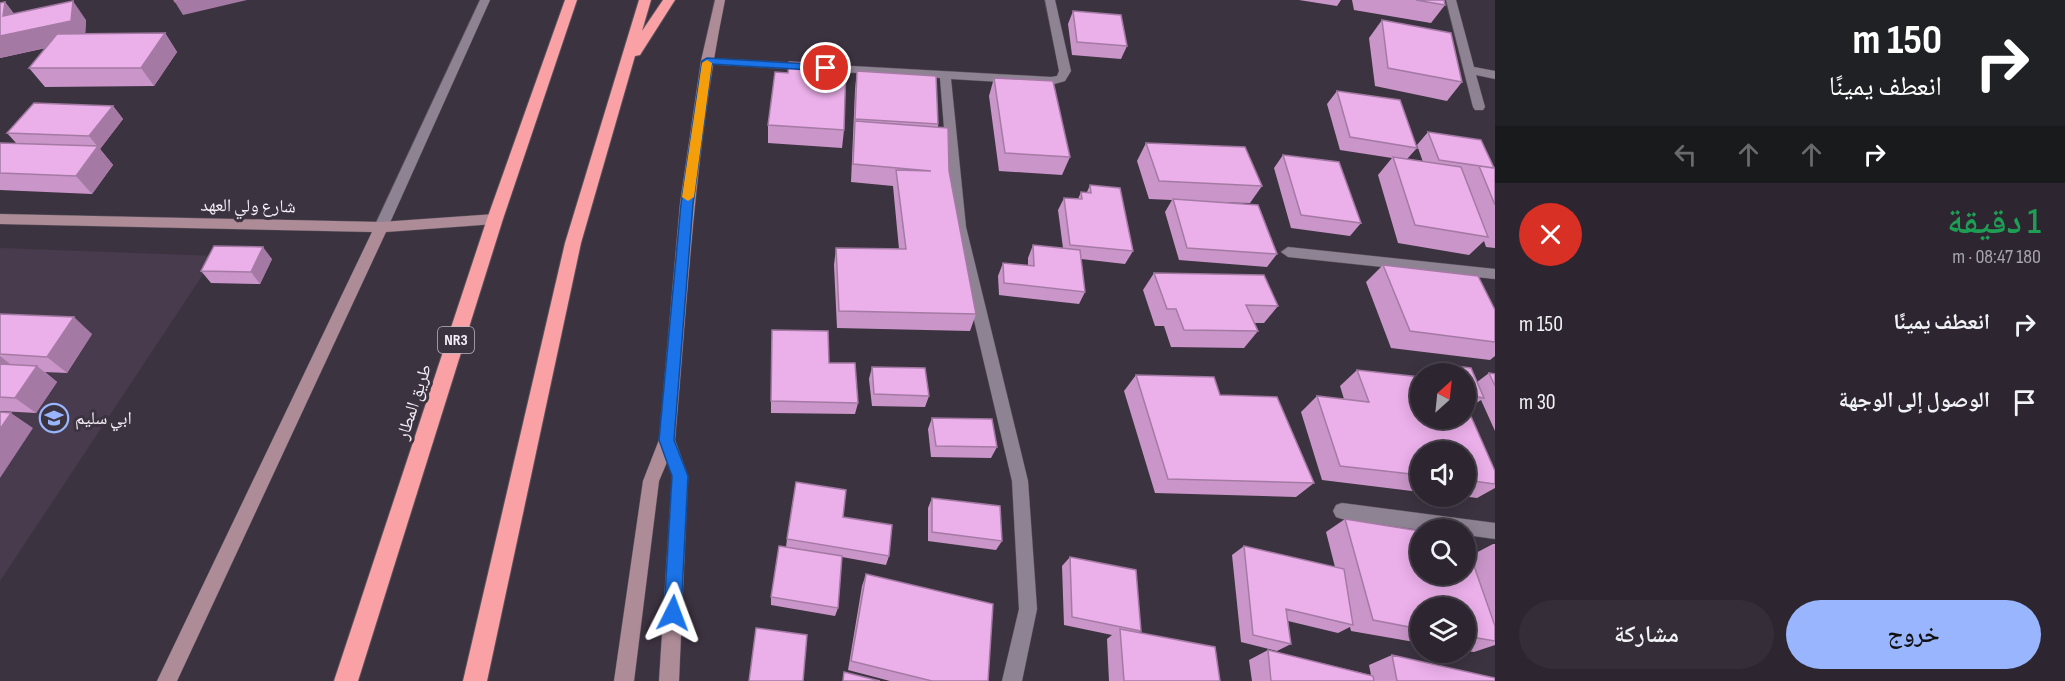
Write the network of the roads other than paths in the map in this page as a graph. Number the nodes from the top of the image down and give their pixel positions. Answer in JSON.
{"nodes":[{"id":1,"x":485,"y":0,"type":"edge"},
{"id":2,"x":571,"y":0,"type":"edge"},
{"id":3,"x":645,"y":0,"type":"edge"},
{"id":4,"x":669,"y":0,"type":"edge"},
{"id":5,"x":720,"y":0,"type":"edge"},
{"id":6,"x":1050,"y":0,"type":"edge"},
{"id":7,"x":1451,"y":0,"type":"edge"},
{"id":8,"x":707,"y":61,"type":"junction"},
{"id":9,"x":1470,"y":70,"type":"junction"},
{"id":10,"x":623,"y":72,"type":"junction"},
{"id":11,"x":945,"y":74,"type":"junction"},
{"id":12,"x":1495,"y":75,"type":"edge"},
{"id":13,"x":1479,"y":107,"type":"dead end"},
{"id":14,"x":0,"y":219,"type":"edge"},
{"id":15,"x":495,"y":219,"type":"junction"},
{"id":16,"x":381,"y":227,"type":"junction"},
{"id":17,"x":1288,"y":252,"type":"dead end"},
{"id":18,"x":1495,"y":274,"type":"edge"},
{"id":19,"x":667,"y":440,"type":"junction"},
{"id":20,"x":1342,"y":511,"type":"dead end"},
{"id":21,"x":1495,"y":531,"type":"edge"},
{"id":22,"x":166,"y":681,"type":"edge"},
{"id":23,"x":346,"y":681,"type":"edge"},
{"id":24,"x":475,"y":681,"type":"edge"},
{"id":25,"x":624,"y":681,"type":"edge"},
{"id":26,"x":669,"y":681,"type":"edge"},
{"id":27,"x":1012,"y":681,"type":"edge"}],
"edges":[{"from":1,"to":16,"type":"street"},
{"from":2,"to":15,"type":"highway","name":"طريق المطار","number":"NR3"},
{"from":3,"to":10,"type":"highway"},
{"from":4,"to":10,"type":"highway"},
{"from":5,"to":8,"type":"street"},
{"from":6,"to":11,"type":"street"},
{"from":7,"to":9,"type":"street"},
{"from":8,"to":11,"type":"street"},
{"from":8,"to":19,"type":"street"},
{"from":9,"to":12,"type":"street"},
{"from":9,"to":13,"type":"street"},
{"from":10,"to":24,"type":"highway"},
{"from":11,"to":27,"type":"street"},
{"from":14,"to":16,"type":"street","name":"شارع ولي العهد"},
{"from":15,"to":16,"type":"street","name":"شارع ولي العهد"},
{"from":15,"to":23,"type":"highway","name":"طريق المطار","number":"NR3"},
{"from":16,"to":22,"type":"street"},
{"from":17,"to":18,"type":"street"},
{"from":19,"to":25,"type":"street"},
{"from":19,"to":26,"type":"street"},
{"from":20,"to":21,"type":"street"}]}
